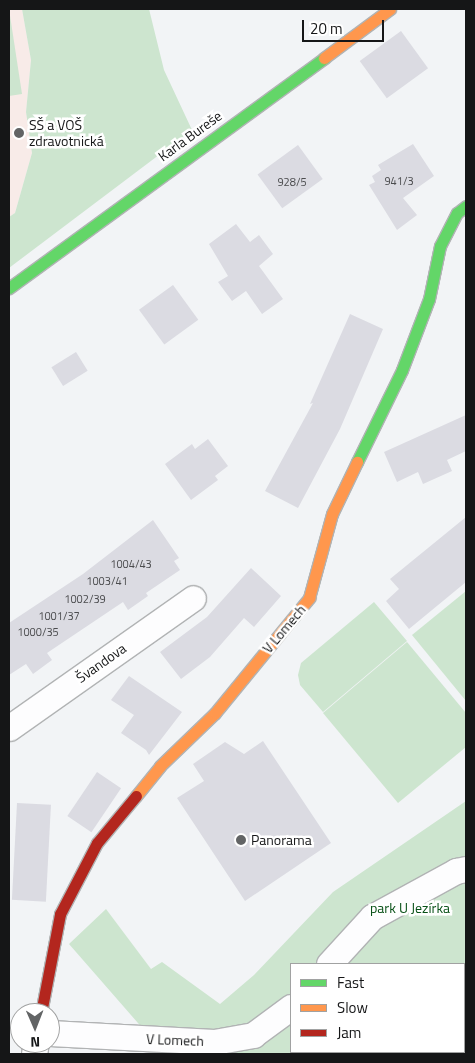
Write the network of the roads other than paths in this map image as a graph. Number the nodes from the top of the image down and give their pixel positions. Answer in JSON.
{"nodes":[{"id":1,"x":390,"y":9,"type":"edge"},
{"id":2,"x":466,"y":206,"type":"edge"},
{"id":3,"x":9,"y":288,"type":"edge"},
{"id":4,"x":193,"y":598,"type":"dead end"},
{"id":5,"x":9,"y":728,"type":"edge"},
{"id":6,"x":466,"y":869,"type":"edge"},
{"id":7,"x":330,"y":963,"type":"edge"},
{"id":8,"x":43,"y":1003,"type":"edge"},
{"id":9,"x":290,"y":1008,"type":"edge"},
{"id":10,"x":60,"y":1034,"type":"edge"}],
"edges":[{"from":1,"to":3,"type":"street","name":"Karla Bureše"},
{"from":2,"to":8,"type":"street","name":"V Lomech"},
{"from":4,"to":5,"type":"street","name":"Švandova"},
{"from":6,"to":7,"type":"street"},
{"from":9,"to":10,"type":"street","name":"V Lomech"}]}
